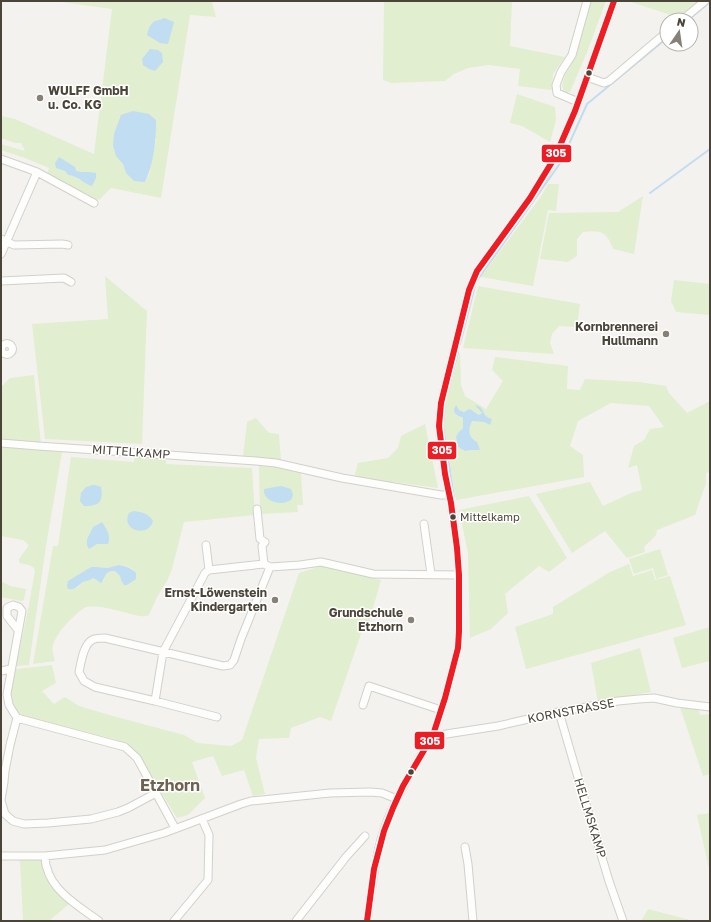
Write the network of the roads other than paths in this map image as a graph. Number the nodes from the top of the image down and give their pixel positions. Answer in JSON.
{"nodes":[{"id":1,"x":587,"y":1,"type":"edge"},
{"id":2,"x":614,"y":1,"type":"edge"},
{"id":3,"x":705,"y":1,"type":"edge"},
{"id":4,"x":692,"y":12,"type":"edge"},
{"id":5,"x":659,"y":39,"type":"edge"},
{"id":6,"x":587,"y":77,"type":"junction"},
{"id":7,"x":578,"y":102,"type":"junction"},
{"id":8,"x":1,"y":159,"type":"edge"},
{"id":9,"x":37,"y":172,"type":"junction"},
{"id":10,"x":94,"y":203,"type":"dead end"},
{"id":11,"x":4,"y":240,"type":"edge"},
{"id":12,"x":68,"y":245,"type":"dead end"},
{"id":13,"x":1,"y":254,"type":"edge"},
{"id":14,"x":1,"y":281,"type":"edge"},
{"id":15,"x":71,"y":282,"type":"dead end"},
{"id":16,"x":1,"y":443,"type":"edge"},
{"id":17,"x":449,"y":495,"type":"junction"},
{"id":18,"x":257,"y":509,"type":"dead end"},
{"id":19,"x":424,"y":524,"type":"dead end"},
{"id":20,"x":206,"y":545,"type":"dead end"},
{"id":21,"x":267,"y":566,"type":"junction"},
{"id":22,"x":209,"y":570,"type":"junction"},
{"id":23,"x":430,"y":574,"type":"junction"},
{"id":24,"x":459,"y":575,"type":"junction"},
{"id":25,"x":18,"y":630,"type":"dead end"},
{"id":26,"x":163,"y":652,"type":"junction"},
{"id":27,"x":11,"y":669,"type":"junction"},
{"id":28,"x":1,"y":671,"type":"edge"},
{"id":29,"x":155,"y":701,"type":"junction"},
{"id":30,"x":363,"y":705,"type":"dead end"},
{"id":31,"x":710,"y":707,"type":"edge"},
{"id":32,"x":441,"y":710,"type":"junction"},
{"id":33,"x":559,"y":712,"type":"junction"},
{"id":34,"x":218,"y":717,"type":"dead end"},
{"id":35,"x":17,"y":718,"type":"junction"},
{"id":36,"x":433,"y":735,"type":"junction"},
{"id":37,"x":156,"y":793,"type":"junction"},
{"id":38,"x":397,"y":799,"type":"junction"},
{"id":39,"x":202,"y":819,"type":"junction"},
{"id":40,"x":175,"y":828,"type":"junction"},
{"id":41,"x":365,"y":836,"type":"dead end"},
{"id":42,"x":465,"y":847,"type":"dead end"},
{"id":43,"x":1,"y":856,"type":"edge"},
{"id":44,"x":45,"y":856,"type":"junction"},
{"id":45,"x":99,"y":921,"type":"edge"},
{"id":46,"x":174,"y":921,"type":"edge"},
{"id":47,"x":296,"y":921,"type":"edge"},
{"id":48,"x":367,"y":921,"type":"edge"},
{"id":49,"x":473,"y":921,"type":"edge"},
{"id":50,"x":623,"y":921,"type":"edge"}],
"edges":[{"from":1,"to":7,"type":"street"},
{"from":2,"to":6,"type":"street"},
{"from":3,"to":4,"type":"street"},
{"from":5,"to":6,"type":"street"},
{"from":6,"to":7,"type":"street"},
{"from":7,"to":17,"type":"street"},
{"from":8,"to":9,"type":"street"},
{"from":9,"to":10,"type":"street"},
{"from":9,"to":11,"type":"street"},
{"from":11,"to":12,"type":"street"},
{"from":11,"to":13,"type":"street"},
{"from":14,"to":15,"type":"street"},
{"from":16,"to":17,"type":"street","name":"MITTELKAMP"},
{"from":17,"to":24,"type":"street"},
{"from":18,"to":21,"type":"street"},
{"from":19,"to":23,"type":"street"},
{"from":20,"to":22,"type":"street"},
{"from":21,"to":22,"type":"street"},
{"from":21,"to":23,"type":"street"},
{"from":21,"to":26,"type":"street"},
{"from":22,"to":26,"type":"street"},
{"from":23,"to":24,"type":"street"},
{"from":24,"to":32,"type":"street"},
{"from":25,"to":27,"type":"street"},
{"from":26,"to":29,"type":"street"},
{"from":26,"to":29,"type":"street"},
{"from":27,"to":28,"type":"street"},
{"from":27,"to":35,"type":"street"},
{"from":29,"to":34,"type":"street"},
{"from":30,"to":32,"type":"street"},
{"from":31,"to":33,"type":"street","name":"KORNSTRASSE"},
{"from":32,"to":36,"type":"street"},
{"from":33,"to":36,"type":"street","name":"KORNSTRASSE"},
{"from":33,"to":50,"type":"street","name":"HELLMSKAMP"},
{"from":35,"to":37,"type":"street"},
{"from":35,"to":37,"type":"street"},
{"from":36,"to":38,"type":"street"},
{"from":37,"to":40,"type":"street"},
{"from":38,"to":39,"type":"street"},
{"from":38,"to":48,"type":"street"},
{"from":39,"to":40,"type":"street"},
{"from":39,"to":46,"type":"street"},
{"from":40,"to":44,"type":"street"},
{"from":41,"to":47,"type":"street"},
{"from":42,"to":49,"type":"street"},
{"from":43,"to":44,"type":"street"},
{"from":44,"to":45,"type":"street"}]}
